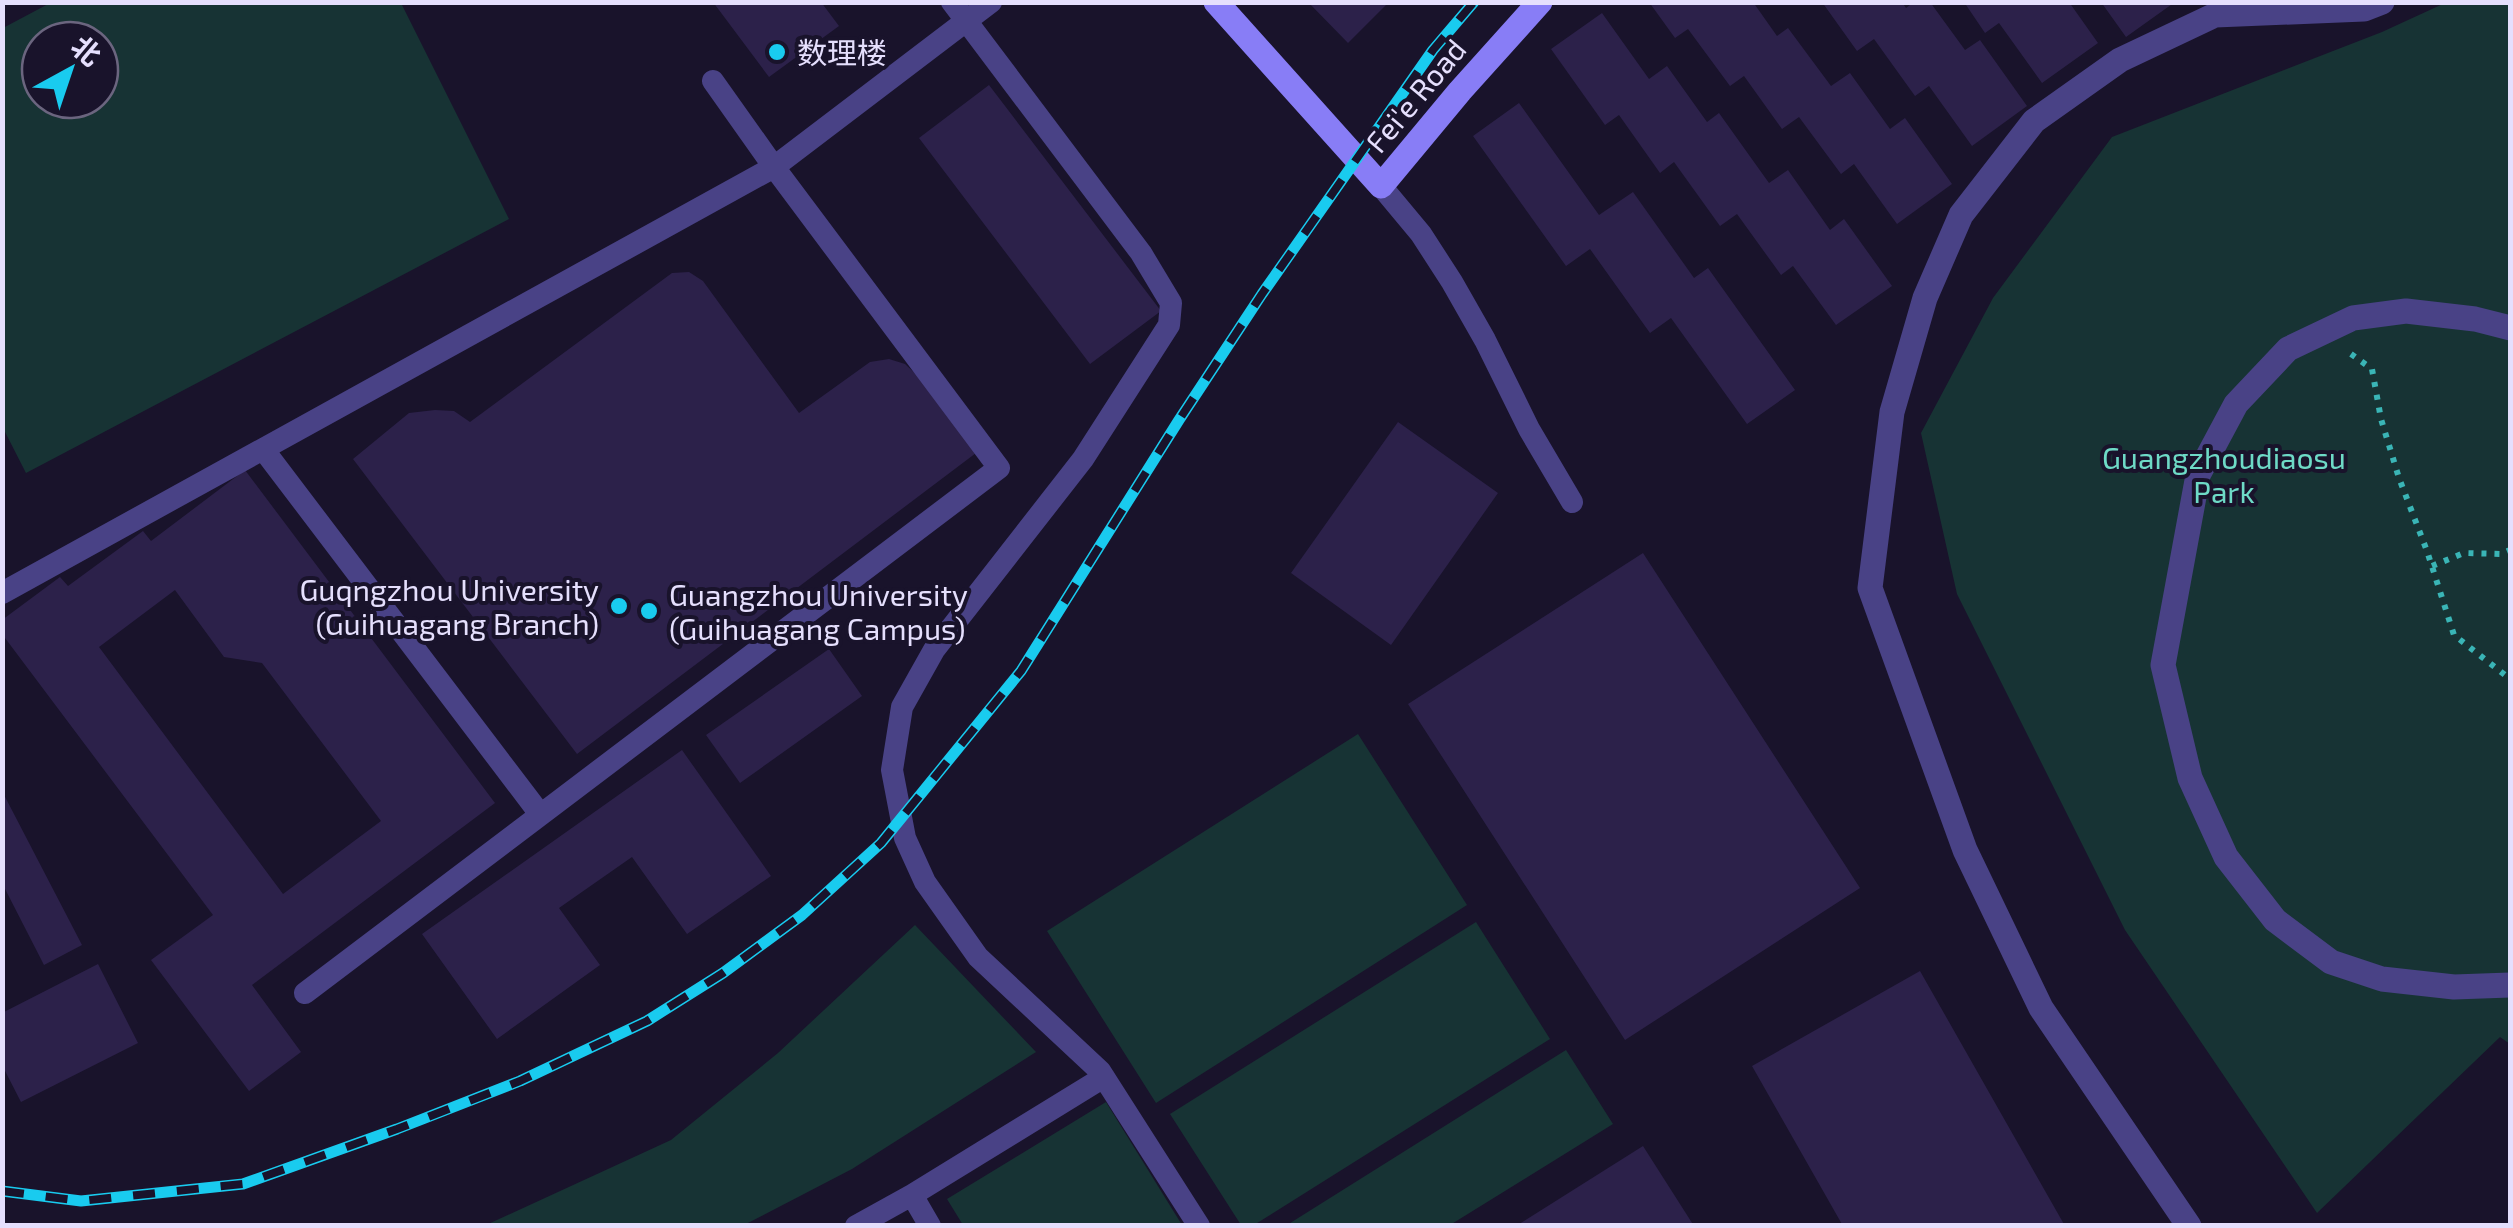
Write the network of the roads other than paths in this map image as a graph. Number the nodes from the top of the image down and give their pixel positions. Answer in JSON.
{"nodes":[{"id":1,"x":991,"y":2,"type":"edge"},
{"id":2,"x":1216,"y":2,"type":"edge"},
{"id":3,"x":1540,"y":2,"type":"edge"},
{"id":4,"x":2382,"y":2,"type":"edge"},
{"id":5,"x":2211,"y":9,"type":"edge"},
{"id":6,"x":959,"y":12,"type":"edge"},
{"id":7,"x":713,"y":81,"type":"dead end"},
{"id":8,"x":774,"y":166,"type":"junction"},
{"id":9,"x":1381,"y":186,"type":"junction"},
{"id":10,"x":2510,"y":328,"type":"edge"},
{"id":11,"x":263,"y":449,"type":"junction"},
{"id":12,"x":1572,"y":502,"type":"dead end"},
{"id":13,"x":2,"y":593,"type":"edge"},
{"id":14,"x":540,"y":814,"type":"junction"},
{"id":15,"x":2510,"y":984,"type":"edge"},
{"id":16,"x":305,"y":993,"type":"dead end"},
{"id":17,"x":1104,"y":1077,"type":"junction"},
{"id":18,"x":912,"y":1195,"type":"junction"},
{"id":19,"x":856,"y":1226,"type":"edge"},
{"id":20,"x":930,"y":1226,"type":"edge"},
{"id":21,"x":1200,"y":1226,"type":"edge"},
{"id":22,"x":2189,"y":1226,"type":"edge"}],
"edges":[{"from":1,"to":6,"type":"lane"},
{"from":2,"to":9,"type":"street"},
{"from":3,"to":9,"type":"street","name":"Fei'e Road"},
{"from":4,"to":5,"type":"street"},
{"from":5,"to":22,"type":"street"},
{"from":6,"to":8,"type":"lane"},
{"from":6,"to":17,"type":"lane"},
{"from":7,"to":8,"type":"lane"},
{"from":8,"to":11,"type":"lane"},
{"from":8,"to":14,"type":"lane"},
{"from":9,"to":12,"type":"lane"},
{"from":10,"to":15,"type":"street"},
{"from":11,"to":13,"type":"lane"},
{"from":11,"to":14,"type":"lane"},
{"from":14,"to":16,"type":"lane"},
{"from":17,"to":18,"type":"lane"},
{"from":17,"to":21,"type":"lane"},
{"from":18,"to":19,"type":"lane"},
{"from":18,"to":20,"type":"lane"}]}
